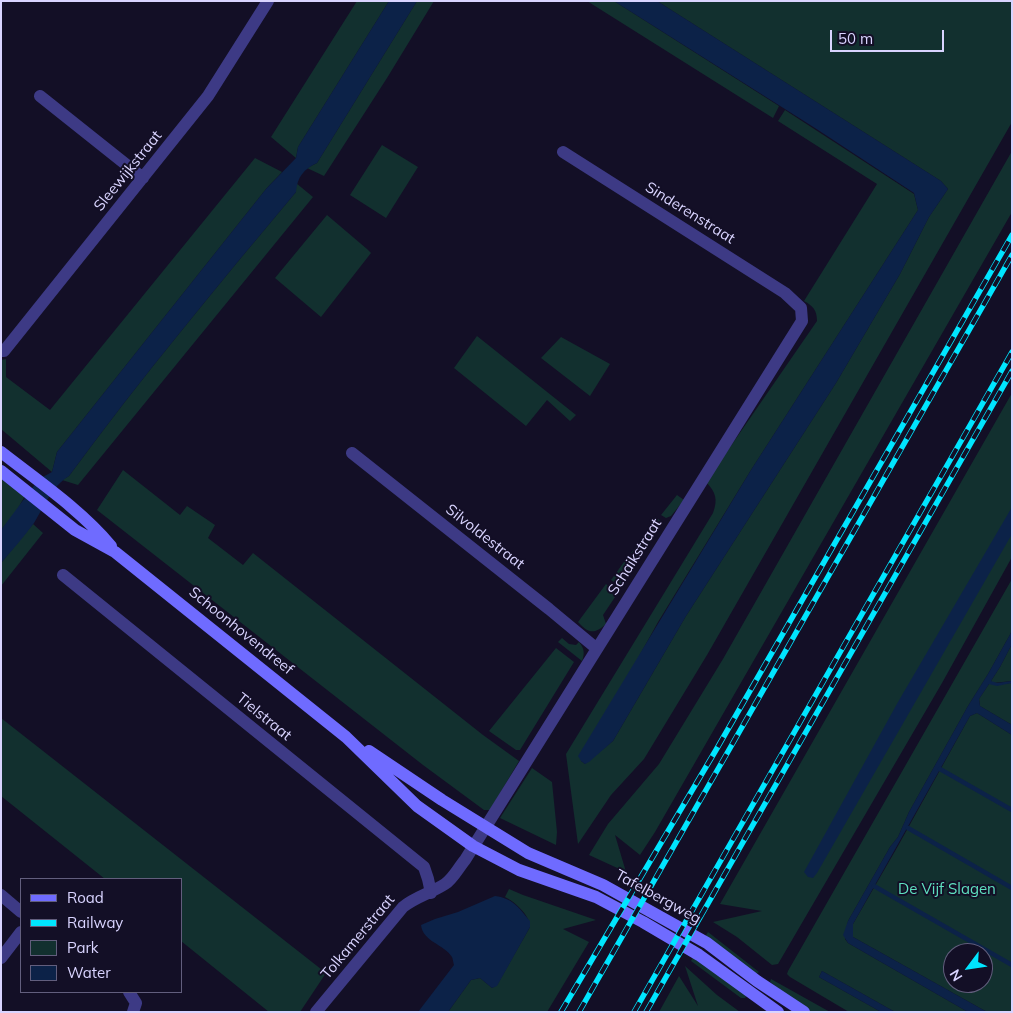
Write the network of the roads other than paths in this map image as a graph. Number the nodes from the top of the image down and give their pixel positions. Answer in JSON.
{"nodes":[{"id":1,"x":268,"y":1,"type":"edge"},
{"id":2,"x":40,"y":96,"type":"dead end"},
{"id":3,"x":564,"y":152,"type":"dead end"},
{"id":4,"x":143,"y":178,"type":"junction"},
{"id":5,"x":798,"y":304,"type":"joint"},
{"id":6,"x":1,"y":351,"type":"edge"},
{"id":7,"x":1,"y":452,"type":"edge"},
{"id":8,"x":352,"y":453,"type":"dead end"},
{"id":9,"x":1,"y":470,"type":"edge"},
{"id":10,"x":115,"y":552,"type":"junction"},
{"id":11,"x":63,"y":576,"type":"dead end"},
{"id":12,"x":596,"y":648,"type":"junction"},
{"id":13,"x":346,"y":737,"type":"junction"},
{"id":14,"x":486,"y":826,"type":"junction"},
{"id":15,"x":474,"y":846,"type":"junction"},
{"id":16,"x":431,"y":893,"type":"junction"},
{"id":17,"x":1,"y":895,"type":"edge"},
{"id":18,"x":20,"y":911,"type":"edge"},
{"id":19,"x":20,"y":933,"type":"edge"},
{"id":20,"x":1,"y":958,"type":"edge"},
{"id":21,"x":130,"y":993,"type":"edge"},
{"id":22,"x":133,"y":1012,"type":"edge"},
{"id":23,"x":316,"y":1012,"type":"edge"},
{"id":24,"x":778,"y":1012,"type":"edge"},
{"id":25,"x":804,"y":1012,"type":"edge"}],
"edges":[{"from":1,"to":4,"type":"street","name":"Sleewijkstraat"},
{"from":2,"to":4,"type":"street"},
{"from":3,"to":5,"type":"street","name":"Sinderenstraat"},
{"from":4,"to":6,"type":"street","name":"Sleewijkstraat"},
{"from":5,"to":12,"type":"street","name":"Schaikstraat"},
{"from":7,"to":10,"type":"street","name":"Schoonhovendreef"},
{"from":8,"to":12,"type":"street","name":"Silvoldestraat"},
{"from":9,"to":10,"type":"street","name":"Schoonhovendreef"},
{"from":10,"to":13,"type":"street","name":"Schoonhovendreef"},
{"from":11,"to":16,"type":"street","name":"Tielstraat"},
{"from":12,"to":14,"type":"street","name":"Schaikstraat"},
{"from":13,"to":14,"type":"street","name":"Schoonhovendreef"},
{"from":13,"to":15,"type":"street","name":"Schoonhovendreef"},
{"from":14,"to":15,"type":"street","name":"Schaikstraat"},
{"from":14,"to":25,"type":"street","name":"Tafelbergweg"},
{"from":15,"to":16,"type":"street","name":"Tolkamerstraat"},
{"from":15,"to":24,"type":"street","name":"Tafelbergweg"},
{"from":16,"to":23,"type":"street","name":"Tolkamerstraat"},
{"from":17,"to":18,"type":"street"},
{"from":19,"to":20,"type":"street"},
{"from":21,"to":22,"type":"street"}]}
